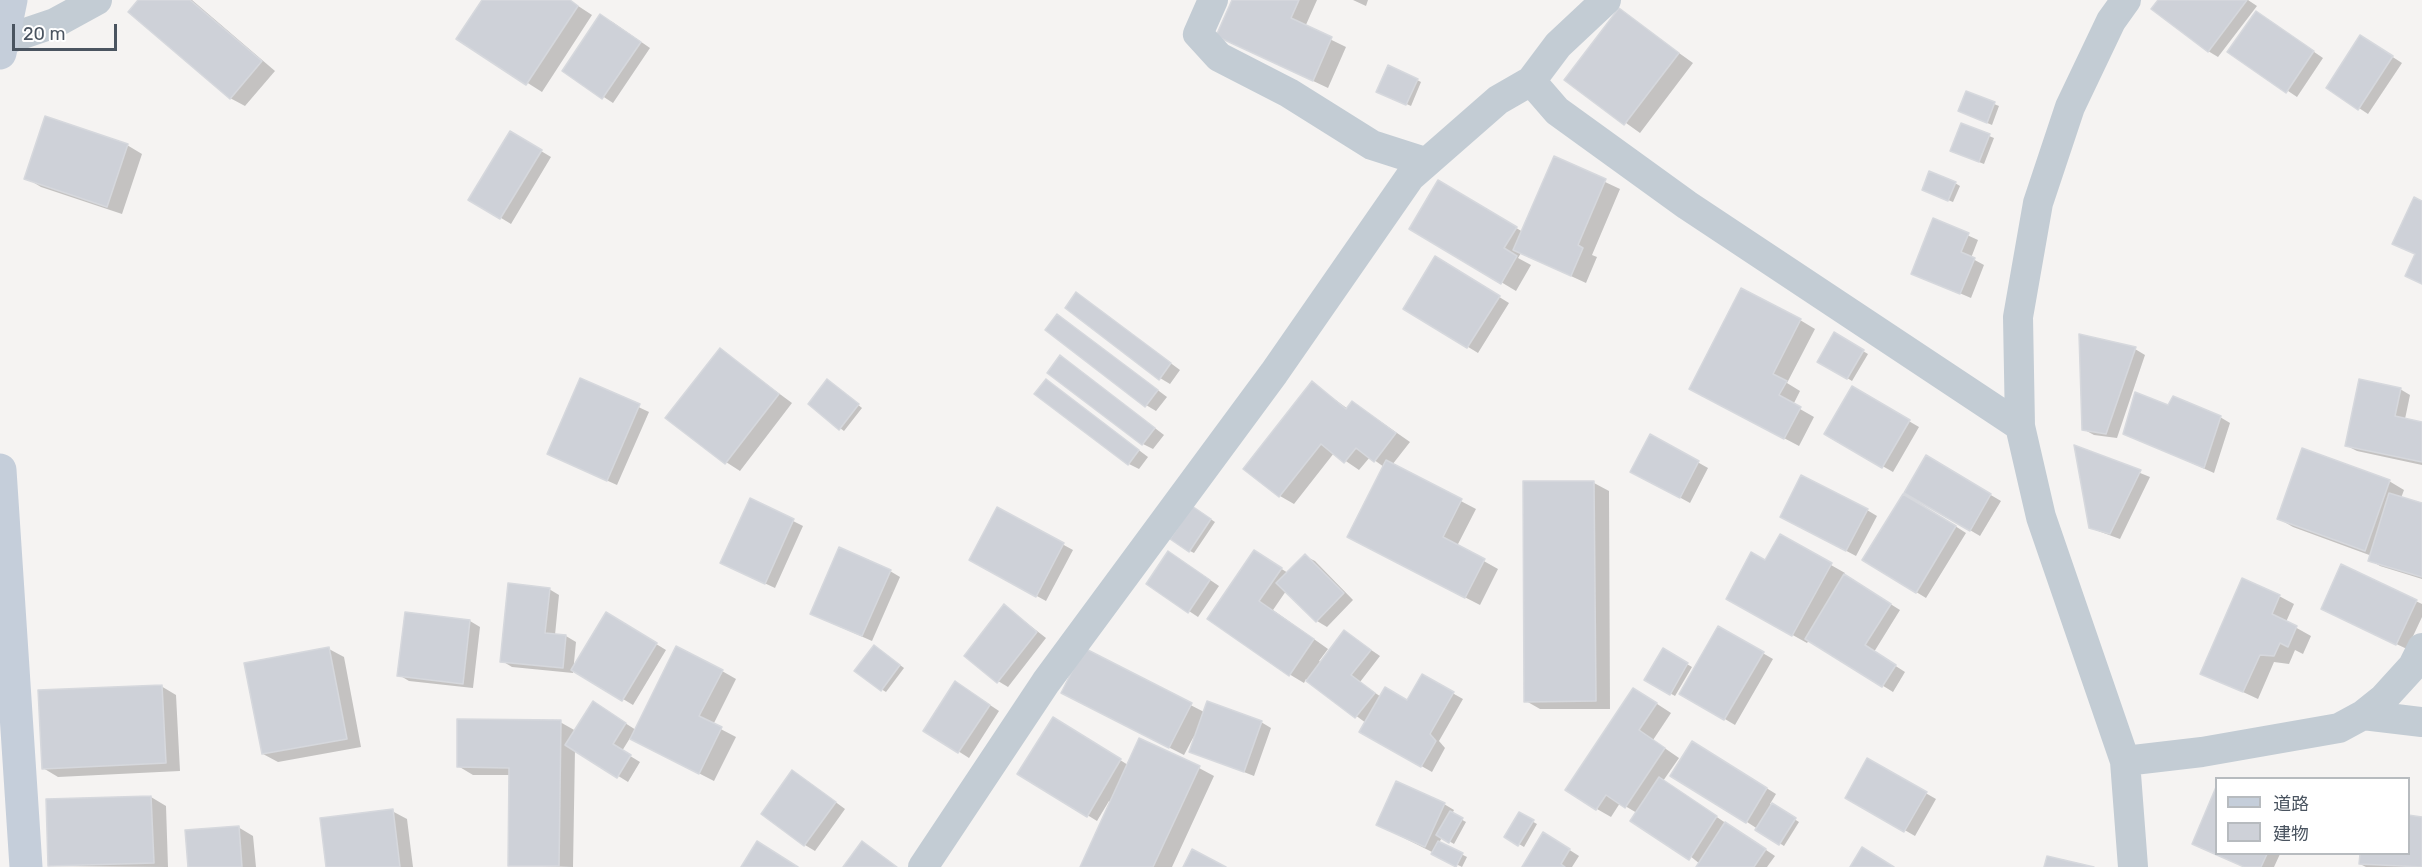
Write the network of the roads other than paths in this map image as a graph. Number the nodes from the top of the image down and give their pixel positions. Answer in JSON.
{"nodes":[{"id":1,"x":11,"y":0,"type":"edge"},
{"id":2,"x":97,"y":0,"type":"edge"},
{"id":3,"x":1213,"y":0,"type":"edge"},
{"id":4,"x":1606,"y":0,"type":"edge"},
{"id":5,"x":2126,"y":0,"type":"edge"},
{"id":6,"x":1,"y":47,"type":"edge"},
{"id":7,"x":1531,"y":81,"type":"junction"},
{"id":8,"x":1425,"y":162,"type":"junction"},
{"id":9,"x":2020,"y":426,"type":"junction"},
{"id":10,"x":0,"y":470,"type":"edge"},
{"id":11,"x":2422,"y":648,"type":"edge"},
{"id":12,"x":2363,"y":715,"type":"junction"},
{"id":13,"x":2422,"y":722,"type":"edge"},
{"id":14,"x":2125,"y":761,"type":"junction"},
{"id":15,"x":26,"y":867,"type":"edge"},
{"id":16,"x":923,"y":867,"type":"edge"},
{"id":17,"x":2133,"y":867,"type":"edge"}],
"edges":[{"from":1,"to":6,"type":"street"},
{"from":2,"to":6,"type":"street"},
{"from":3,"to":8,"type":"street"},
{"from":4,"to":7,"type":"street"},
{"from":5,"to":9,"type":"street"},
{"from":7,"to":8,"type":"street"},
{"from":7,"to":9,"type":"street"},
{"from":8,"to":16,"type":"street"},
{"from":9,"to":14,"type":"street"},
{"from":10,"to":15,"type":"street"},
{"from":11,"to":12,"type":"street"},
{"from":12,"to":13,"type":"street"},
{"from":12,"to":14,"type":"street"},
{"from":14,"to":17,"type":"street"}]}
